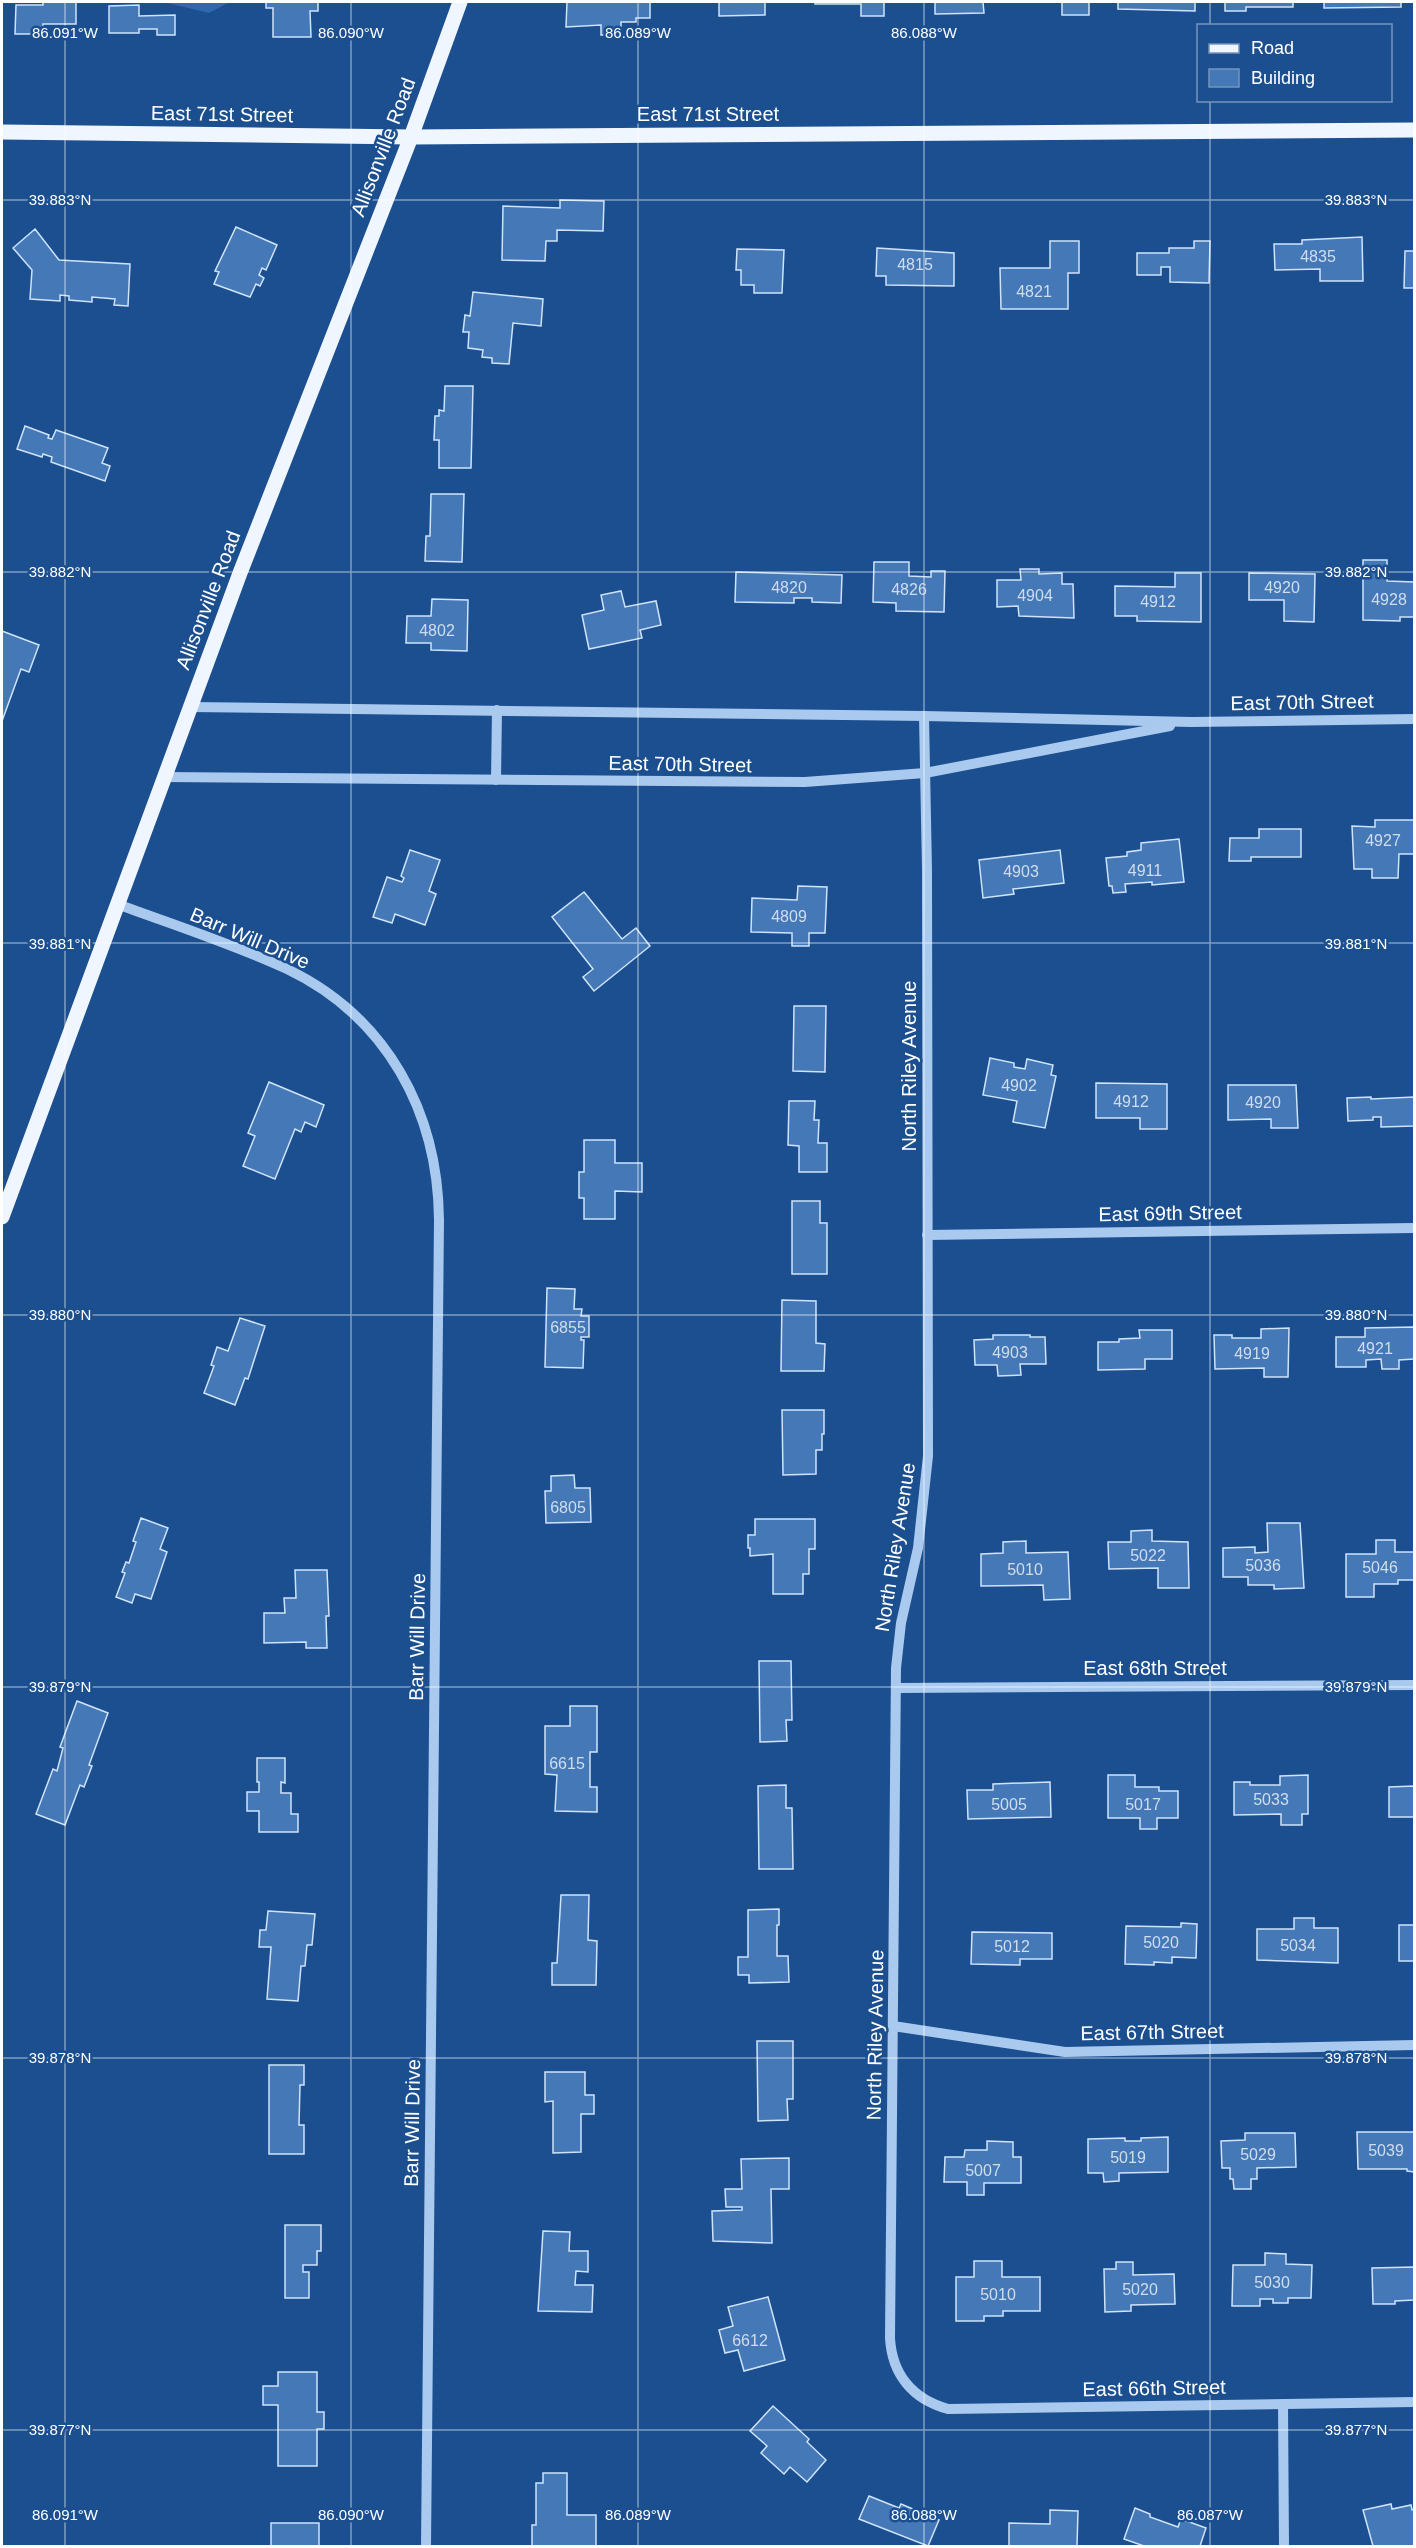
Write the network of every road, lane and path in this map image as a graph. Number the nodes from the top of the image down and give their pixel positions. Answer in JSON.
{"nodes":[{"id":1,"x":460,"y":2,"type":"edge"},
{"id":2,"x":1414,"y":130,"type":"edge"},
{"id":3,"x":2,"y":132,"type":"edge"},
{"id":4,"x":411,"y":136,"type":"junction"},
{"id":5,"x":190,"y":707,"type":"junction"},
{"id":6,"x":497,"y":710,"type":"junction"},
{"id":7,"x":924,"y":716,"type":"junction"},
{"id":8,"x":1414,"y":718,"type":"edge"},
{"id":9,"x":1191,"y":722,"type":"junction"},
{"id":10,"x":925,"y":773,"type":"junction"},
{"id":11,"x":163,"y":777,"type":"junction"},
{"id":12,"x":496,"y":780,"type":"junction"},
{"id":13,"x":117,"y":904,"type":"junction"},
{"id":14,"x":2,"y":1217,"type":"edge"},
{"id":15,"x":1414,"y":1228,"type":"edge"},
{"id":16,"x":927,"y":1235,"type":"junction"},
{"id":17,"x":1414,"y":1685,"type":"edge"},
{"id":18,"x":896,"y":1688,"type":"junction"},
{"id":19,"x":893,"y":2026,"type":"junction"},
{"id":20,"x":1414,"y":2045,"type":"edge"},
{"id":21,"x":904,"y":2382,"type":"joint"},
{"id":22,"x":1414,"y":2402,"type":"edge"},
{"id":23,"x":1283,"y":2404,"type":"junction"},
{"id":24,"x":426,"y":2547,"type":"edge"},
{"id":25,"x":1284,"y":2547,"type":"edge"}],
"edges":[{"from":1,"to":4,"type":"main road","name":"Allisonville Road"},
{"from":2,"to":4,"type":"main road","name":"East 71st Street"},
{"from":3,"to":4,"type":"main road","name":"East 71st Street"},
{"from":4,"to":5,"type":"main road","name":"Allisonville Road"},
{"from":5,"to":6,"type":"street","name":"East 70th Street"},
{"from":5,"to":11,"type":"main road","name":"Allisonville Road"},
{"from":6,"to":7,"type":"street","name":"East 70th Street"},
{"from":6,"to":12,"type":"street"},
{"from":7,"to":9,"type":"street","name":"East 70th Street"},
{"from":7,"to":10,"type":"street","name":"North Riley Avenue"},
{"from":8,"to":9,"type":"street","name":"East 70th Street"},
{"from":9,"to":10,"type":"street","name":"East 70th Street"},
{"from":10,"to":12,"type":"street","name":"East 70th Street"},
{"from":10,"to":16,"type":"street","name":"North Riley Avenue"},
{"from":11,"to":12,"type":"street","name":"East 70th Street"},
{"from":11,"to":13,"type":"main road","name":"Allisonville Road"},
{"from":13,"to":14,"type":"main road","name":"Allisonville Road"},
{"from":13,"to":24,"type":"street","name":"Barr Will Drive"},
{"from":15,"to":16,"type":"street","name":"East 69th Street"},
{"from":16,"to":18,"type":"street","name":"North Riley Avenue"},
{"from":17,"to":18,"type":"street","name":"East 68th Street"},
{"from":18,"to":19,"type":"street","name":"North Riley Avenue"},
{"from":19,"to":20,"type":"street","name":"East 67th Street"},
{"from":19,"to":21,"type":"street","name":"North Riley Avenue"},
{"from":21,"to":23,"type":"street","name":"East 66th Street"},
{"from":22,"to":23,"type":"street","name":"East 66th Street"},
{"from":23,"to":25,"type":"street"}]}
